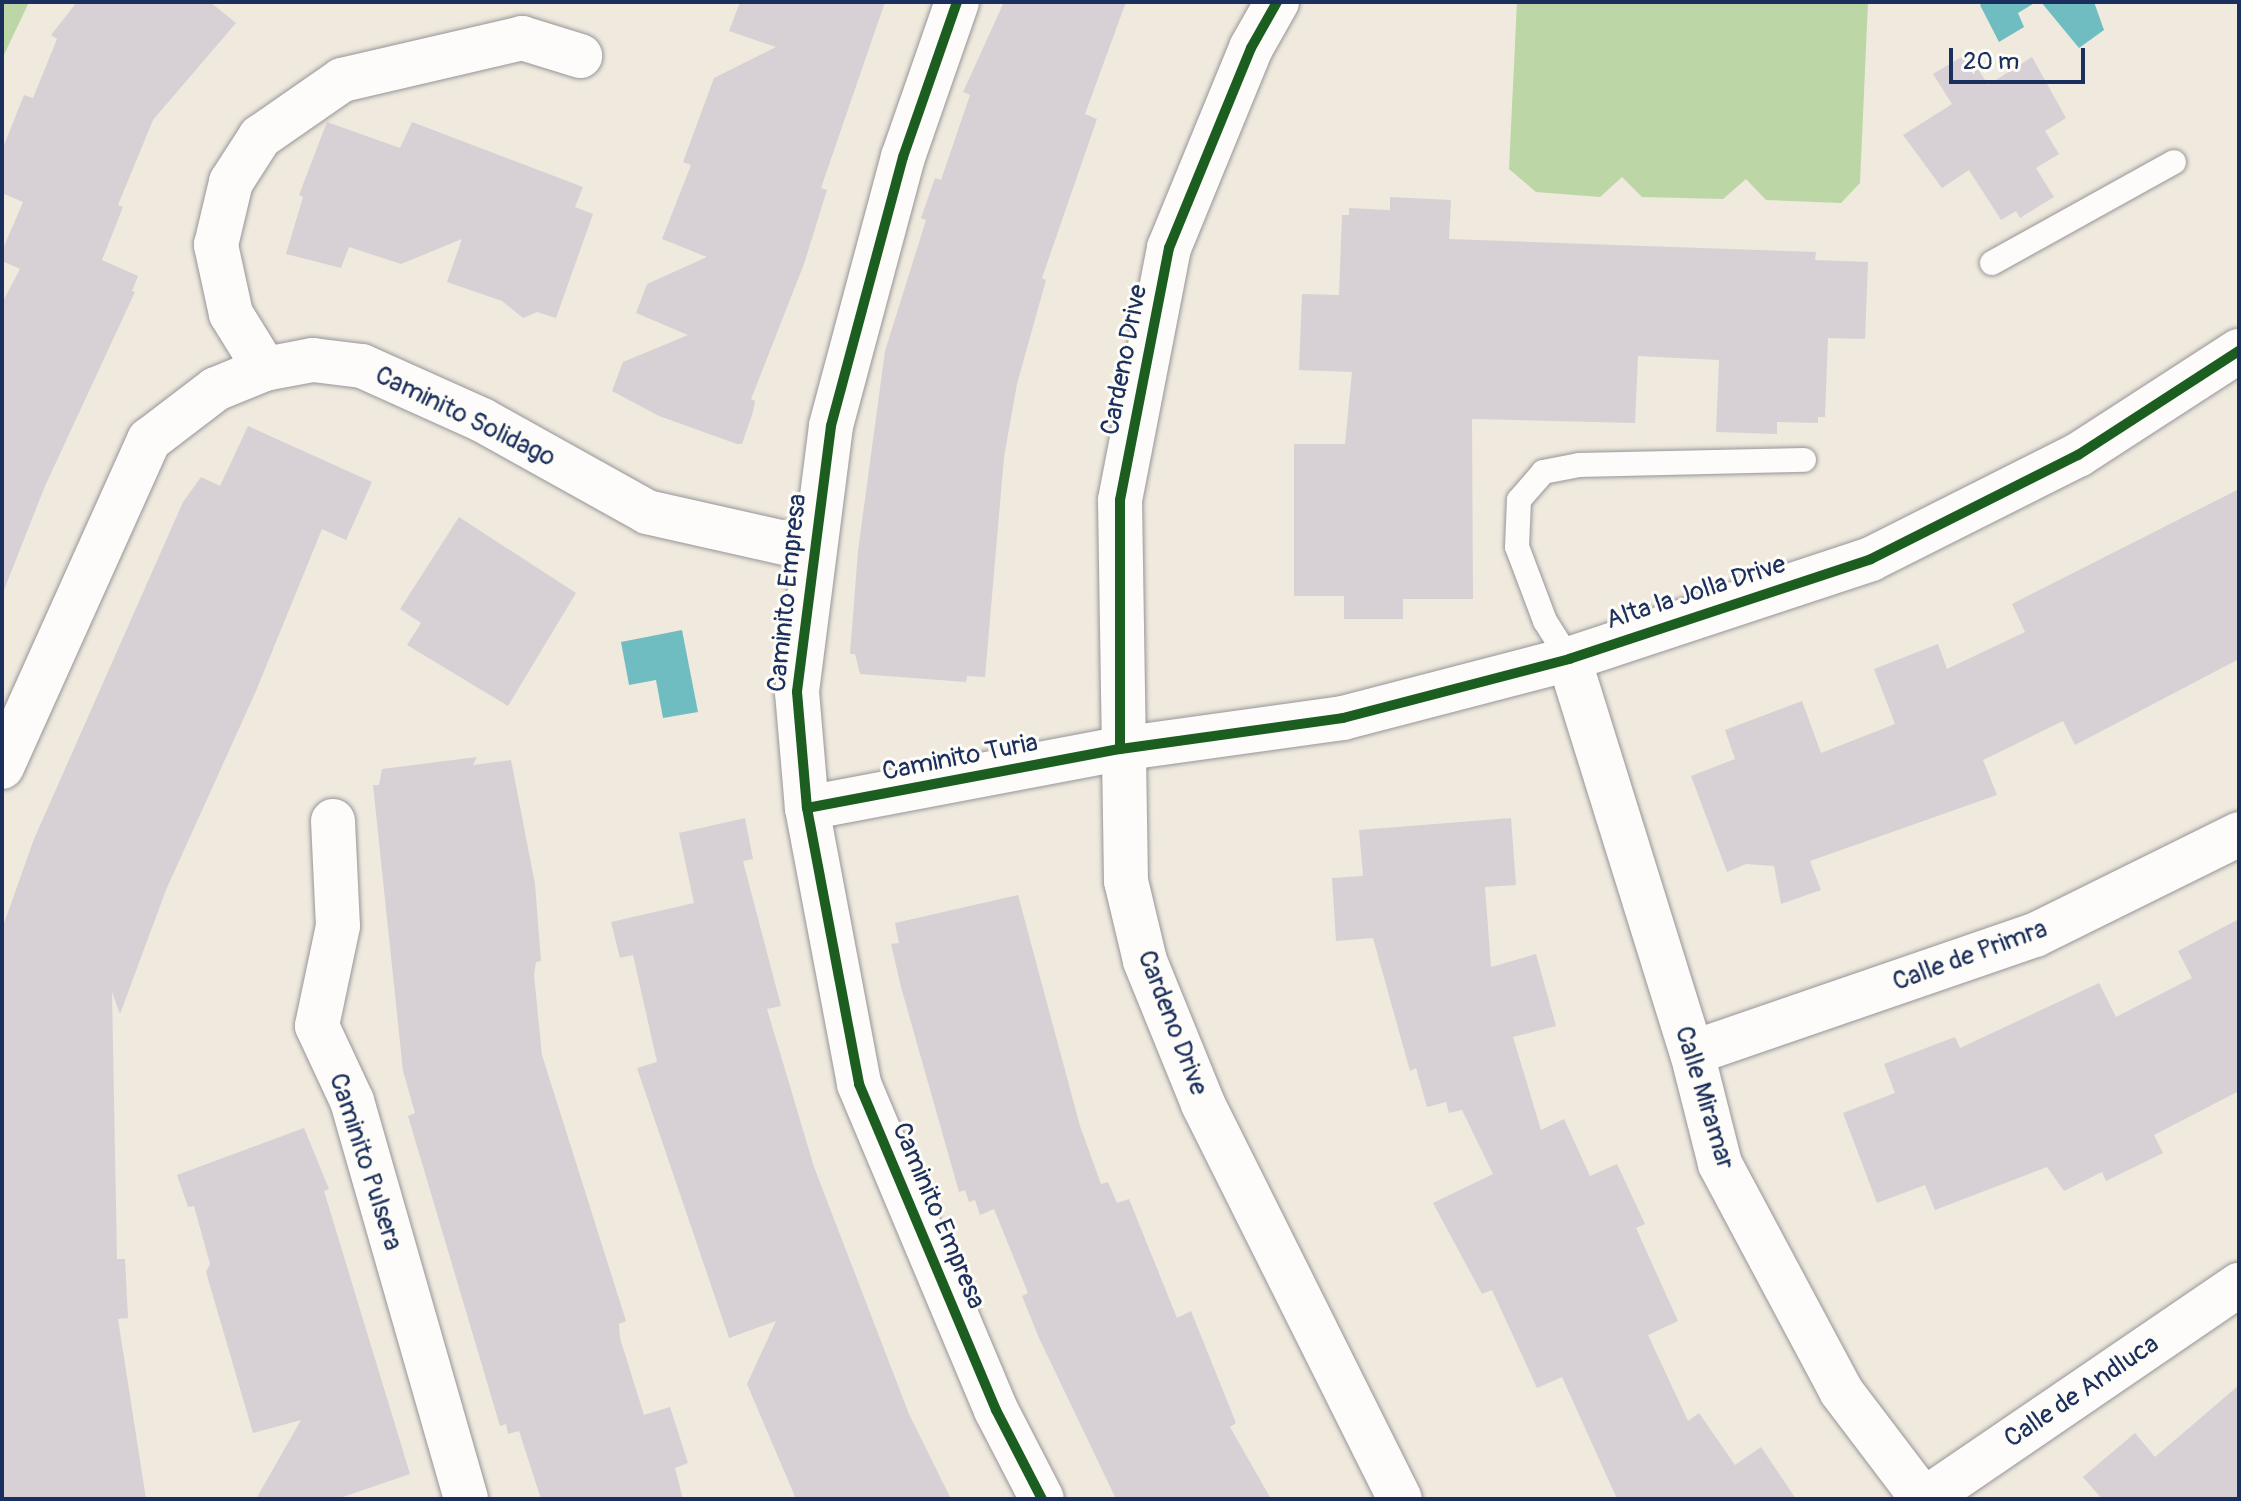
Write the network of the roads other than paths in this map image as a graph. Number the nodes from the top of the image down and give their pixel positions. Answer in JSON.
{"nodes":[{"id":1,"x":957,"y":2,"type":"edge"},
{"id":2,"x":1277,"y":2,"type":"edge"},
{"id":3,"x":580,"y":56,"type":"dead end"},
{"id":4,"x":2174,"y":162,"type":"dead end"},
{"id":5,"x":1992,"y":263,"type":"dead end"},
{"id":6,"x":2239,"y":351,"type":"edge"},
{"id":7,"x":265,"y":369,"type":"junction"},
{"id":8,"x":1804,"y":460,"type":"dead end"},
{"id":9,"x":811,"y":549,"type":"junction"},
{"id":10,"x":1569,"y":659,"type":"junction"},
{"id":11,"x":1120,"y":749,"type":"junction"},
{"id":12,"x":2,"y":767,"type":"edge"},
{"id":13,"x":807,"y":808,"type":"junction"},
{"id":14,"x":333,"y":821,"type":"dead end"},
{"id":15,"x":2239,"y":834,"type":"edge"},
{"id":16,"x":1692,"y":1053,"type":"junction"},
{"id":17,"x":2239,"y":1285,"type":"edge"},
{"id":18,"x":466,"y":1499,"type":"edge"},
{"id":19,"x":1042,"y":1499,"type":"edge"},
{"id":20,"x":1400,"y":1499,"type":"edge"},
{"id":21,"x":1924,"y":1499,"type":"edge"}],
"edges":[{"from":1,"to":9,"type":"street","name":"Caminito Empresa"},
{"from":2,"to":11,"type":"street","name":"Cardeno Drive"},
{"from":3,"to":7,"type":"street"},
{"from":4,"to":5,"type":"lane"},
{"from":6,"to":10,"type":"street","name":"Alta la Jolla Drive"},
{"from":7,"to":9,"type":"street","name":"Caminito Solidago"},
{"from":7,"to":12,"type":"street","name":"Caminito Solidago"},
{"from":8,"to":10,"type":"lane"},
{"from":9,"to":13,"type":"street","name":"Caminito Empresa"},
{"from":10,"to":11,"type":"street","name":"Alta la Jolla Drive"},
{"from":10,"to":16,"type":"street","name":"Calle Miramar"},
{"from":11,"to":13,"type":"street","name":"Caminito Turia"},
{"from":11,"to":20,"type":"street","name":"Cardeno Drive"},
{"from":13,"to":19,"type":"street","name":"Caminito Empresa"},
{"from":14,"to":18,"type":"street","name":"Caminito Pulsera"},
{"from":15,"to":16,"type":"street","name":"Calle de Primra"},
{"from":16,"to":21,"type":"street","name":"Calle Miramar"},
{"from":17,"to":21,"type":"street","name":"Calle de Andluca"}]}
